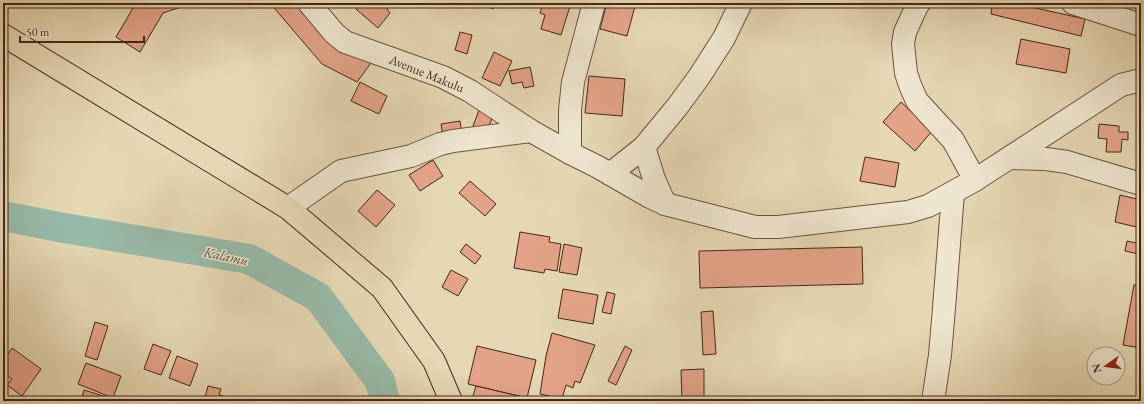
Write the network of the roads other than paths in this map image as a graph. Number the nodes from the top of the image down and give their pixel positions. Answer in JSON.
{"nodes":[{"id":1,"x":309,"y":3,"type":"edge"},
{"id":2,"x":594,"y":3,"type":"edge"},
{"id":3,"x":741,"y":3,"type":"edge"},
{"id":4,"x":919,"y":3,"type":"edge"},
{"id":5,"x":1073,"y":3,"type":"edge"},
{"id":6,"x":1141,"y":25,"type":"edge"},
{"id":7,"x":3,"y":35,"type":"edge"},
{"id":8,"x":1141,"y":80,"type":"edge"},
{"id":9,"x":531,"y":131,"type":"junction"},
{"id":10,"x":644,"y":147,"type":"junction"},
{"id":11,"x":570,"y":153,"type":"junction"},
{"id":12,"x":1009,"y":158,"type":"junction"},
{"id":13,"x":610,"y":174,"type":"junction"},
{"id":14,"x":975,"y":180,"type":"junction"},
{"id":15,"x":1141,"y":184,"type":"edge"},
{"id":16,"x":953,"y":193,"type":"junction"},
{"id":17,"x":665,"y":204,"type":"junction"},
{"id":18,"x":288,"y":208,"type":"junction"},
{"id":19,"x":452,"y":401,"type":"edge"},
{"id":20,"x":933,"y":401,"type":"edge"}],
"edges":[{"from":1,"to":9,"type":"street","name":"Avenue Makulu"},
{"from":2,"to":11,"type":"street"},
{"from":3,"to":10,"type":"street"},
{"from":4,"to":14,"type":"street"},
{"from":5,"to":6,"type":"street"},
{"from":7,"to":18,"type":"main road"},
{"from":8,"to":12,"type":"street","name":"Avenue Makulu"},
{"from":9,"to":11,"type":"street","name":"Avenue Makulu"},
{"from":9,"to":18,"type":"street"},
{"from":10,"to":13,"type":"street"},
{"from":10,"to":17,"type":"street"},
{"from":11,"to":13,"type":"street","name":"Avenue Makulu"},
{"from":12,"to":14,"type":"street","name":"Avenue Makulu"},
{"from":12,"to":15,"type":"street"},
{"from":13,"to":17,"type":"street","name":"Avenue Makulu"},
{"from":14,"to":16,"type":"street","name":"Avenue Makulu"},
{"from":16,"to":17,"type":"street","name":"Avenue Makulu"},
{"from":16,"to":20,"type":"street"},
{"from":18,"to":19,"type":"main road"}]}
